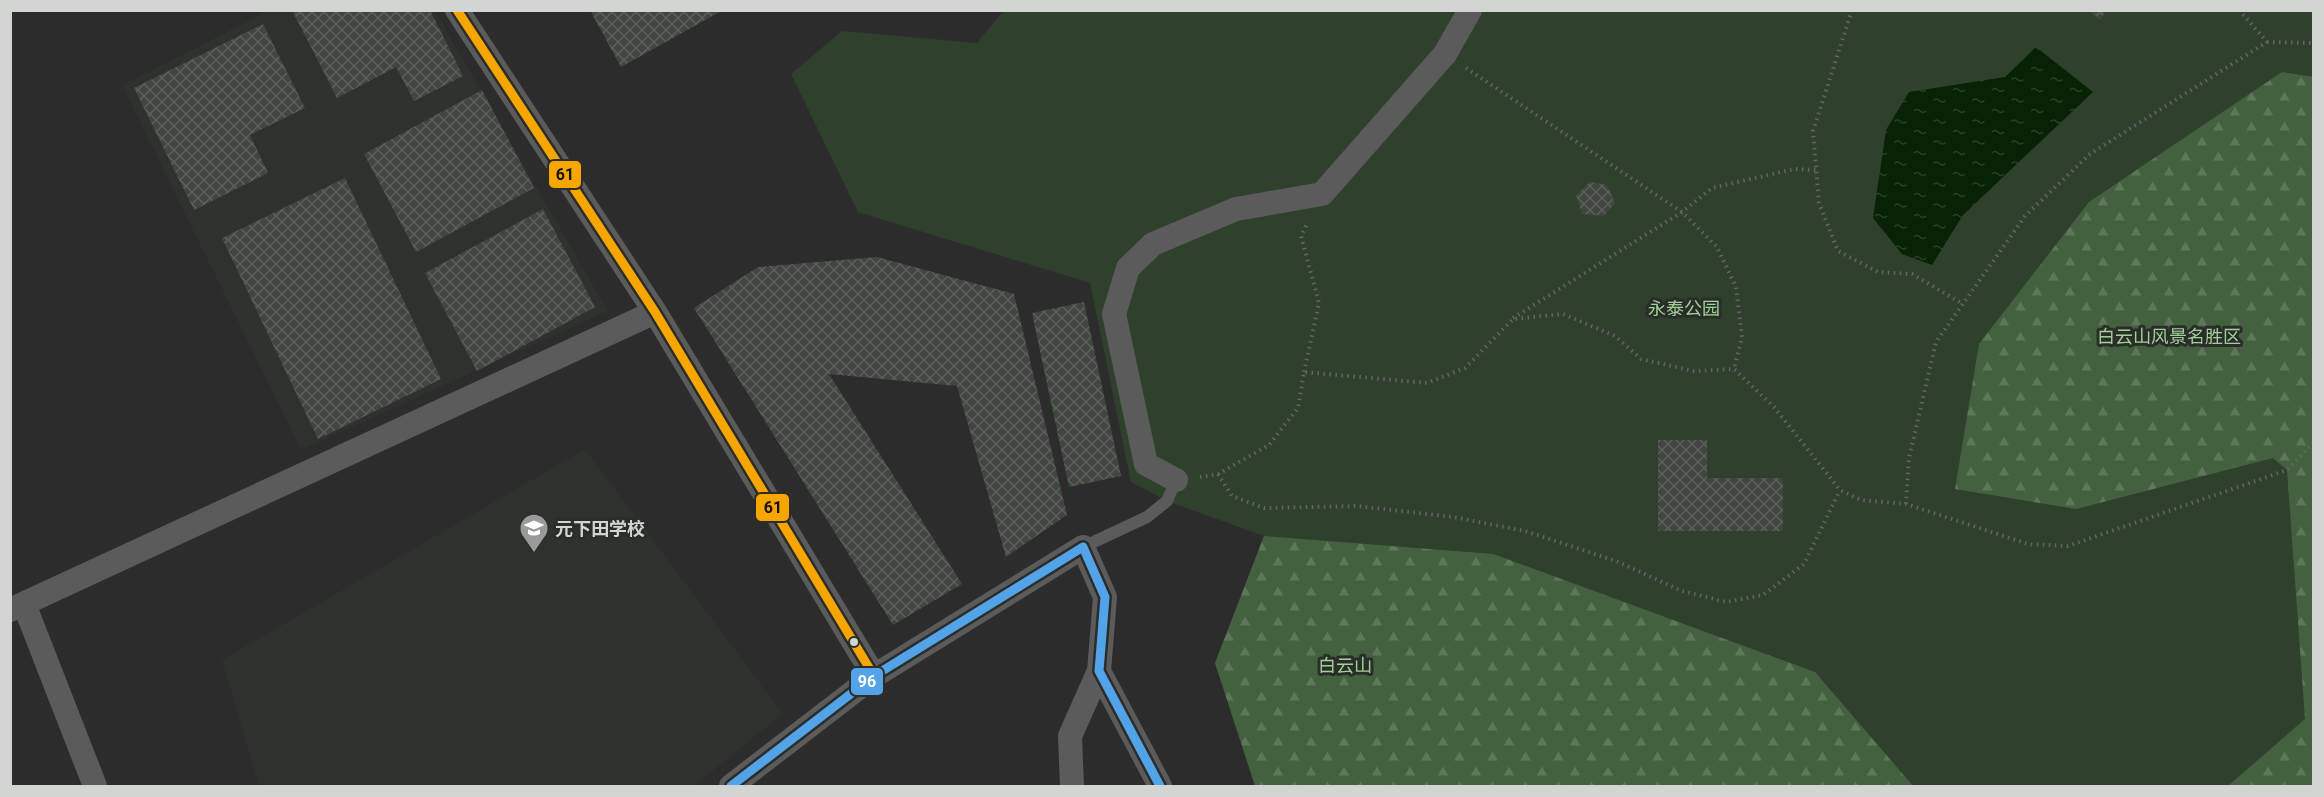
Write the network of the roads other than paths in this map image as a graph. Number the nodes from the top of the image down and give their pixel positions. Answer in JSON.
{"nodes":[{"id":1,"x":457,"y":10,"type":"edge"},
{"id":2,"x":1470,"y":10,"type":"edge"},
{"id":3,"x":655,"y":312,"type":"junction"},
{"id":4,"x":1176,"y":480,"type":"joint"},
{"id":5,"x":1083,"y":548,"type":"junction"},
{"id":6,"x":17,"y":607,"type":"edge"},
{"id":7,"x":1099,"y":671,"type":"junction"},
{"id":8,"x":874,"y":676,"type":"junction"},
{"id":9,"x":95,"y":786,"type":"edge"},
{"id":10,"x":731,"y":786,"type":"edge"},
{"id":11,"x":1072,"y":786,"type":"edge"},
{"id":12,"x":1160,"y":786,"type":"edge"}],
"edges":[{"from":1,"to":3,"type":"street"},
{"from":2,"to":4,"type":"street"},
{"from":3,"to":6,"type":"street"},
{"from":3,"to":8,"type":"street"},
{"from":4,"to":5,"type":"lane"},
{"from":5,"to":7,"type":"street"},
{"from":5,"to":8,"type":"street"},
{"from":6,"to":9,"type":"street"},
{"from":7,"to":11,"type":"street"},
{"from":7,"to":12,"type":"street"},
{"from":8,"to":10,"type":"street"}]}
